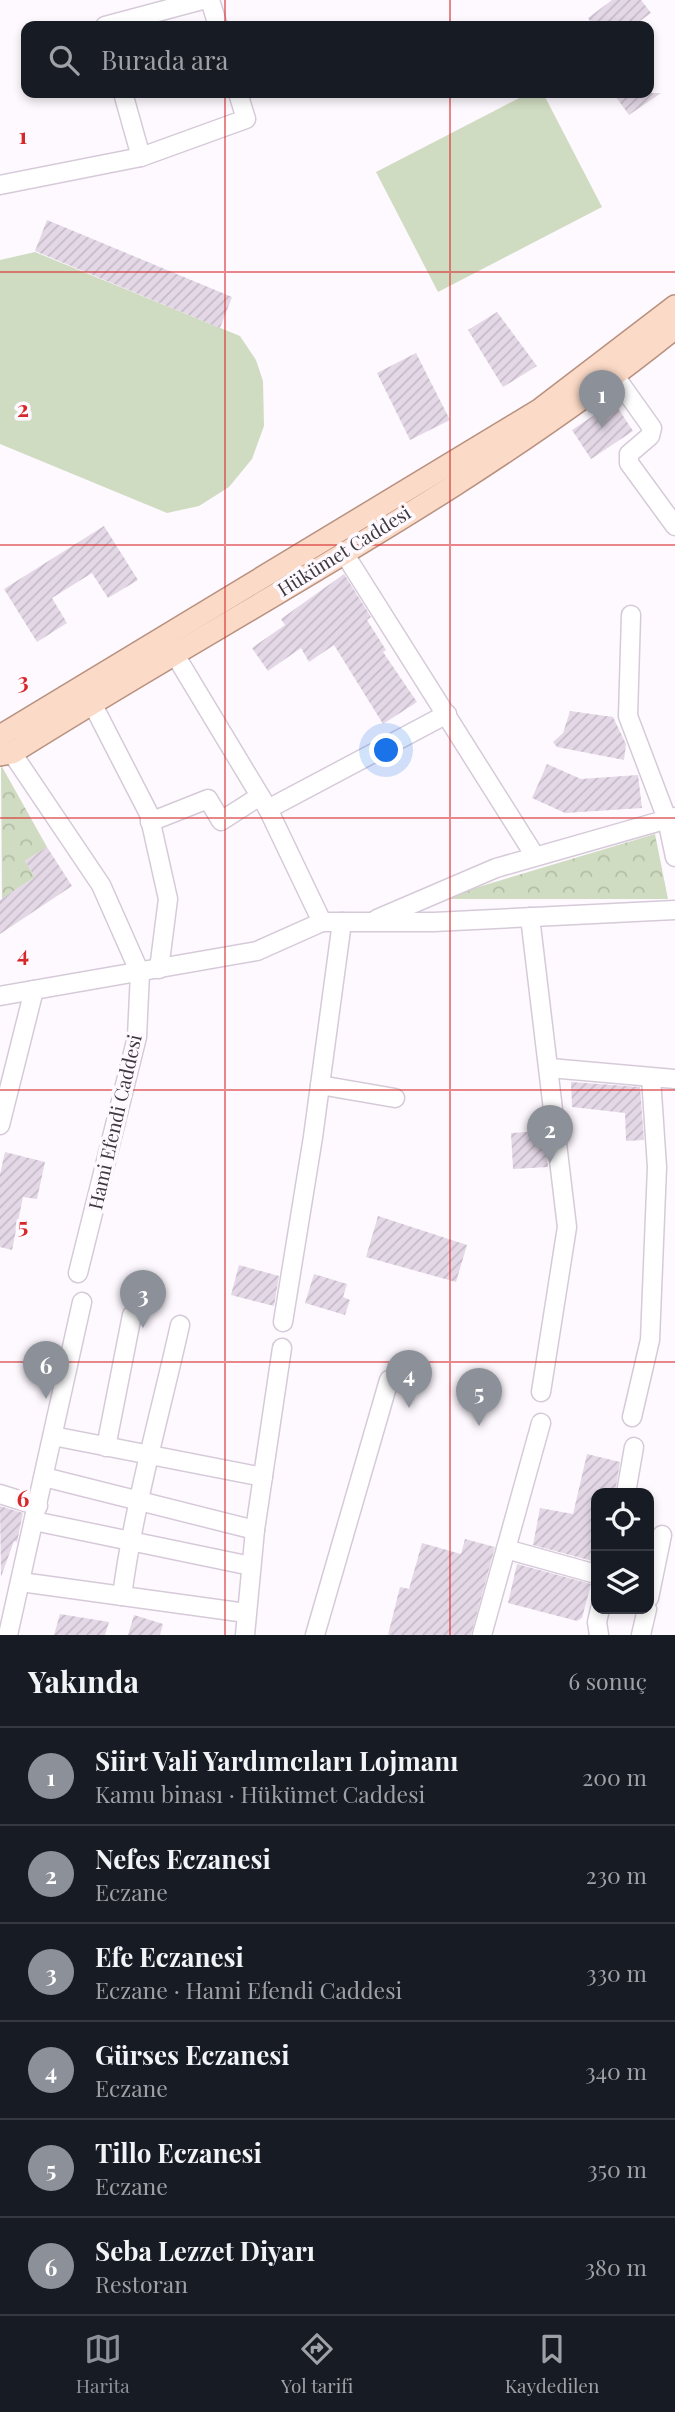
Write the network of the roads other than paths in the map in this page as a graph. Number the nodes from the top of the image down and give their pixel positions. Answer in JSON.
{"nodes":[{"id":1,"x":202,"y":0,"type":"edge"},
{"id":2,"x":210,"y":0,"type":"edge"},
{"id":3,"x":124,"y":21,"type":"edge"},
{"id":4,"x":216,"y":21,"type":"edge"},
{"id":5,"x":124,"y":98,"type":"edge"},
{"id":6,"x":240,"y":98,"type":"edge"},
{"id":7,"x":141,"y":157,"type":"junction"},
{"id":8,"x":0,"y":185,"type":"edge"},
{"id":9,"x":675,"y":306,"type":"edge"},
{"id":10,"x":675,"y":328,"type":"edge"},
{"id":11,"x":615,"y":376,"type":"junction"},
{"id":12,"x":675,"y":526,"type":"edge"},
{"id":13,"x":344,"y":553,"type":"junction"},
{"id":14,"x":631,"y":615,"type":"dead end"},
{"id":15,"x":174,"y":653,"type":"junction"},
{"id":16,"x":93,"y":705,"type":"junction"},
{"id":17,"x":447,"y":714,"type":"junction"},
{"id":18,"x":4,"y":748,"type":"edge"},
{"id":19,"x":264,"y":802,"type":"junction"},
{"id":20,"x":671,"y":818,"type":"edge"},
{"id":21,"x":150,"y":822,"type":"junction"},
{"id":22,"x":535,"y":856,"type":"junction"},
{"id":23,"x":675,"y":857,"type":"edge"},
{"id":24,"x":675,"y":910,"type":"edge"},
{"id":25,"x":530,"y":917,"type":"junction"},
{"id":26,"x":322,"y":922,"type":"junction"},
{"id":27,"x":342,"y":922,"type":"junction"},
{"id":28,"x":368,"y":922,"type":"junction"},
{"id":29,"x":159,"y":969,"type":"junction"},
{"id":30,"x":141,"y":973,"type":"junction"},
{"id":31,"x":34,"y":990,"type":"junction"},
{"id":32,"x":0,"y":996,"type":"edge"},
{"id":33,"x":550,"y":1068,"type":"junction"},
{"id":34,"x":651,"y":1078,"type":"junction"},
{"id":35,"x":675,"y":1079,"type":"edge"},
{"id":36,"x":320,"y":1085,"type":"junction"},
{"id":37,"x":395,"y":1098,"type":"dead end"},
{"id":38,"x":0,"y":1125,"type":"edge"},
{"id":39,"x":78,"y":1273,"type":"dead end"},
{"id":40,"x":82,"y":1302,"type":"dead end"},
{"id":41,"x":132,"y":1315,"type":"dead end"},
{"id":42,"x":284,"y":1322,"type":"dead end"},
{"id":43,"x":180,"y":1325,"type":"dead end"},
{"id":44,"x":282,"y":1349,"type":"dead end"},
{"id":45,"x":389,"y":1380,"type":"dead end"},
{"id":46,"x":541,"y":1392,"type":"dead end"},
{"id":47,"x":632,"y":1417,"type":"dead end"},
{"id":48,"x":541,"y":1423,"type":"dead end"},
{"id":49,"x":53,"y":1436,"type":"junction"},
{"id":50,"x":106,"y":1447,"type":"junction"},
{"id":51,"x":634,"y":1447,"type":"dead end"},
{"id":52,"x":151,"y":1457,"type":"junction"},
{"id":53,"x":44,"y":1477,"type":"junction"},
{"id":54,"x":262,"y":1478,"type":"junction"},
{"id":55,"x":626,"y":1488,"type":"edge"},
{"id":56,"x":0,"y":1494,"type":"edge"},
{"id":57,"x":137,"y":1500,"type":"junction"},
{"id":58,"x":36,"y":1513,"type":"junction"},
{"id":59,"x":255,"y":1530,"type":"junction"},
{"id":60,"x":662,"y":1536,"type":"edge"},
{"id":61,"x":129,"y":1539,"type":"junction"},
{"id":62,"x":506,"y":1549,"type":"junction"},
{"id":63,"x":251,"y":1566,"type":"junction"},
{"id":64,"x":591,"y":1573,"type":"edge"},
{"id":65,"x":654,"y":1574,"type":"edge"},
{"id":66,"x":21,"y":1582,"type":"junction"},
{"id":67,"x":122,"y":1596,"type":"junction"},
{"id":68,"x":246,"y":1613,"type":"junction"},
{"id":69,"x":599,"y":1614,"type":"edge"},
{"id":70,"x":645,"y":1614,"type":"edge"},
{"id":71,"x":8,"y":1635,"type":"edge"},
{"id":72,"x":245,"y":1635,"type":"edge"},
{"id":73,"x":315,"y":1635,"type":"edge"},
{"id":74,"x":482,"y":1635,"type":"edge"},
{"id":75,"x":599,"y":1635,"type":"edge"},
{"id":76,"x":641,"y":1635,"type":"edge"}],
"edges":[{"from":1,"to":3,"type":"street"},
{"from":2,"to":4,"type":"street"},
{"from":5,"to":7,"type":"street"},
{"from":6,"to":7,"type":"street"},
{"from":7,"to":8,"type":"street"},
{"from":9,"to":18,"type":"main road"},
{"from":10,"to":11,"type":"main road","name":"Hükümet Caddesi"},
{"from":11,"to":12,"type":"street"},
{"from":11,"to":13,"type":"main road","name":"Hükümet Caddesi"},
{"from":13,"to":15,"type":"main road","name":"Hükümet Caddesi"},
{"from":13,"to":17,"type":"street"},
{"from":14,"to":20,"type":"street"},
{"from":15,"to":16,"type":"main road","name":"Hükümet Caddesi"},
{"from":15,"to":19,"type":"street"},
{"from":16,"to":18,"type":"main road","name":"Hükümet Caddesi"},
{"from":16,"to":21,"type":"street"},
{"from":17,"to":19,"type":"street"},
{"from":17,"to":22,"type":"street"},
{"from":18,"to":30,"type":"street","name":"Hami Efendi Caddesi"},
{"from":19,"to":21,"type":"street"},
{"from":19,"to":26,"type":"street"},
{"from":20,"to":22,"type":"street"},
{"from":20,"to":23,"type":"street"},
{"from":21,"to":29,"type":"street"},
{"from":22,"to":28,"type":"street"},
{"from":24,"to":25,"type":"street"},
{"from":25,"to":28,"type":"street"},
{"from":25,"to":33,"type":"street"},
{"from":26,"to":27,"type":"street"},
{"from":26,"to":29,"type":"street"},
{"from":27,"to":28,"type":"street"},
{"from":27,"to":36,"type":"street"},
{"from":29,"to":30,"type":"street"},
{"from":30,"to":31,"type":"street"},
{"from":30,"to":39,"type":"street","name":"Hami Efendi Caddesi"},
{"from":31,"to":32,"type":"street"},
{"from":31,"to":38,"type":"street"},
{"from":33,"to":34,"type":"street"},
{"from":33,"to":46,"type":"street"},
{"from":34,"to":35,"type":"street"},
{"from":34,"to":47,"type":"street"},
{"from":36,"to":37,"type":"street"},
{"from":36,"to":42,"type":"street"},
{"from":40,"to":49,"type":"street"},
{"from":41,"to":50,"type":"street"},
{"from":43,"to":52,"type":"street"},
{"from":44,"to":54,"type":"street"},
{"from":45,"to":73,"type":"street"},
{"from":48,"to":62,"type":"street"},
{"from":49,"to":50,"type":"street"},
{"from":49,"to":53,"type":"street"},
{"from":50,"to":52,"type":"street"},
{"from":51,"to":55,"type":"street"},
{"from":52,"to":54,"type":"street"},
{"from":52,"to":57,"type":"street"},
{"from":53,"to":57,"type":"street"},
{"from":53,"to":58,"type":"street"},
{"from":54,"to":59,"type":"street"},
{"from":56,"to":58,"type":"street"},
{"from":57,"to":59,"type":"street"},
{"from":57,"to":61,"type":"street"},
{"from":58,"to":61,"type":"street"},
{"from":58,"to":66,"type":"street"},
{"from":59,"to":63,"type":"street"},
{"from":60,"to":65,"type":"street"},
{"from":61,"to":63,"type":"street"},
{"from":61,"to":67,"type":"street"},
{"from":62,"to":64,"type":"street"},
{"from":62,"to":74,"type":"street"},
{"from":63,"to":68,"type":"street"},
{"from":66,"to":67,"type":"street"},
{"from":66,"to":71,"type":"street"},
{"from":67,"to":68,"type":"street"},
{"from":68,"to":72,"type":"street"},
{"from":69,"to":75,"type":"street"},
{"from":70,"to":76,"type":"street"}]}
